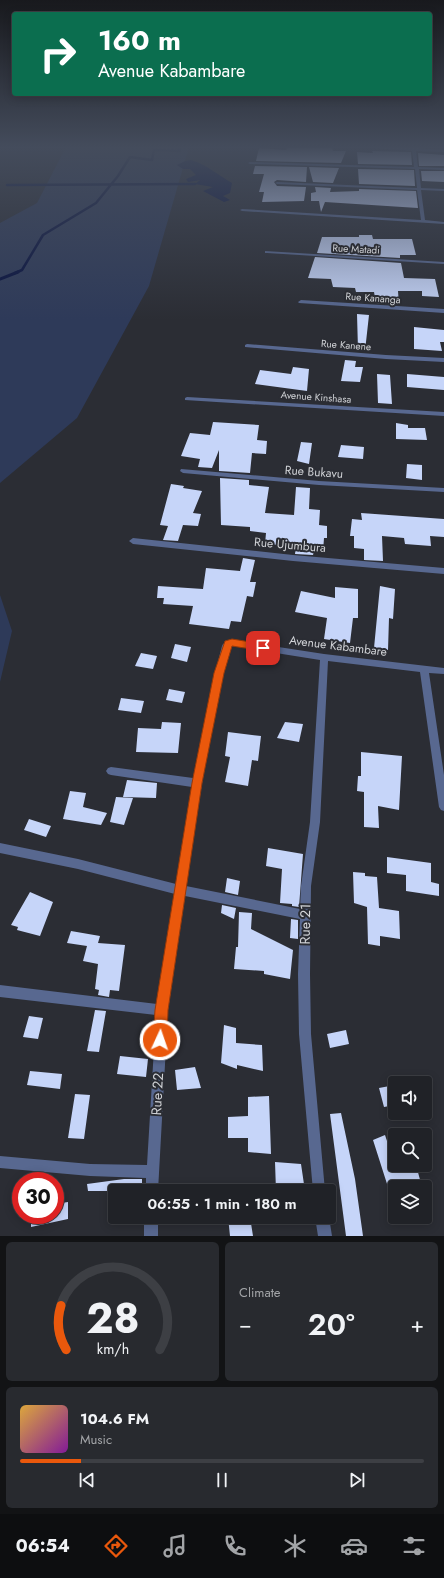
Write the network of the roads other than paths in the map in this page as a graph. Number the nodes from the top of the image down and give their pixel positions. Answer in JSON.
{"nodes":[{"id":1,"x":421,"y":205,"type":"edge"},
{"id":2,"x":242,"y":210,"type":"dead end"},
{"id":3,"x":423,"y":222,"type":"junction"},
{"id":4,"x":444,"y":223,"type":"edge"},
{"id":5,"x":267,"y":252,"type":"dead end"},
{"id":6,"x":444,"y":263,"type":"edge"},
{"id":7,"x":301,"y":302,"type":"dead end"},
{"id":8,"x":444,"y":311,"type":"edge"},
{"id":9,"x":247,"y":346,"type":"dead end"},
{"id":10,"x":444,"y":360,"type":"edge"},
{"id":11,"x":187,"y":399,"type":"dead end"},
{"id":12,"x":444,"y":414,"type":"edge"},
{"id":13,"x":183,"y":471,"type":"dead end"},
{"id":14,"x":444,"y":490,"type":"edge"},
{"id":15,"x":133,"y":541,"type":"dead end"},
{"id":16,"x":444,"y":571,"type":"edge"},
{"id":17,"x":229,"y":644,"type":"joint"},
{"id":18,"x":324,"y":657,"type":"junction"},
{"id":19,"x":424,"y":668,"type":"junction"},
{"id":20,"x":444,"y":671,"type":"edge"},
{"id":21,"x":111,"y":771,"type":"dead end"},
{"id":22,"x":197,"y":783,"type":"junction"},
{"id":23,"x":444,"y":807,"type":"edge"},
{"id":24,"x":0,"y":848,"type":"edge"},
{"id":25,"x":181,"y":890,"type":"junction"},
{"id":26,"x":306,"y":915,"type":"junction"},
{"id":27,"x":0,"y":991,"type":"edge"},
{"id":28,"x":162,"y":1010,"type":"junction"},
{"id":29,"x":0,"y":1162,"type":"edge"},
{"id":30,"x":152,"y":1172,"type":"junction"},
{"id":31,"x":152,"y":1184,"type":"edge"},
{"id":32,"x":318,"y":1184,"type":"edge"},
{"id":33,"x":151,"y":1224,"type":"edge"},
{"id":34,"x":323,"y":1224,"type":"edge"},
{"id":35,"x":151,"y":1236,"type":"edge"},
{"id":36,"x":325,"y":1236,"type":"edge"}],
"edges":[{"from":1,"to":3,"type":"street"},
{"from":2,"to":3,"type":"street"},
{"from":3,"to":4,"type":"street"},
{"from":5,"to":6,"type":"street","name":"Rue Matadi"},
{"from":7,"to":8,"type":"street","name":"Rue Kananga"},
{"from":9,"to":10,"type":"street","name":"Rue Kanene"},
{"from":11,"to":12,"type":"street","name":"Avenue Kinshasa"},
{"from":13,"to":14,"type":"street","name":"Rue Bukavu"},
{"from":15,"to":16,"type":"street","name":"Rue Ujumbura"},
{"from":17,"to":18,"type":"street","name":"Avenue Kabambare"},
{"from":17,"to":22,"type":"street","name":"Rue 22"},
{"from":18,"to":19,"type":"street","name":"Avenue Kabambare"},
{"from":18,"to":26,"type":"street","name":"Rue 21"},
{"from":19,"to":20,"type":"street","name":"Avenue Kabambare"},
{"from":19,"to":23,"type":"street"},
{"from":21,"to":22,"type":"street"},
{"from":22,"to":25,"type":"street","name":"Rue 22"},
{"from":24,"to":25,"type":"street"},
{"from":25,"to":26,"type":"street"},
{"from":25,"to":28,"type":"street","name":"Rue 22"},
{"from":26,"to":32,"type":"street","name":"Rue 21"},
{"from":27,"to":28,"type":"street"},
{"from":28,"to":30,"type":"street","name":"Rue 22"},
{"from":29,"to":30,"type":"street"},
{"from":30,"to":31,"type":"street","name":"Rue 22"},
{"from":33,"to":35,"type":"street"},
{"from":34,"to":36,"type":"street"}]}
